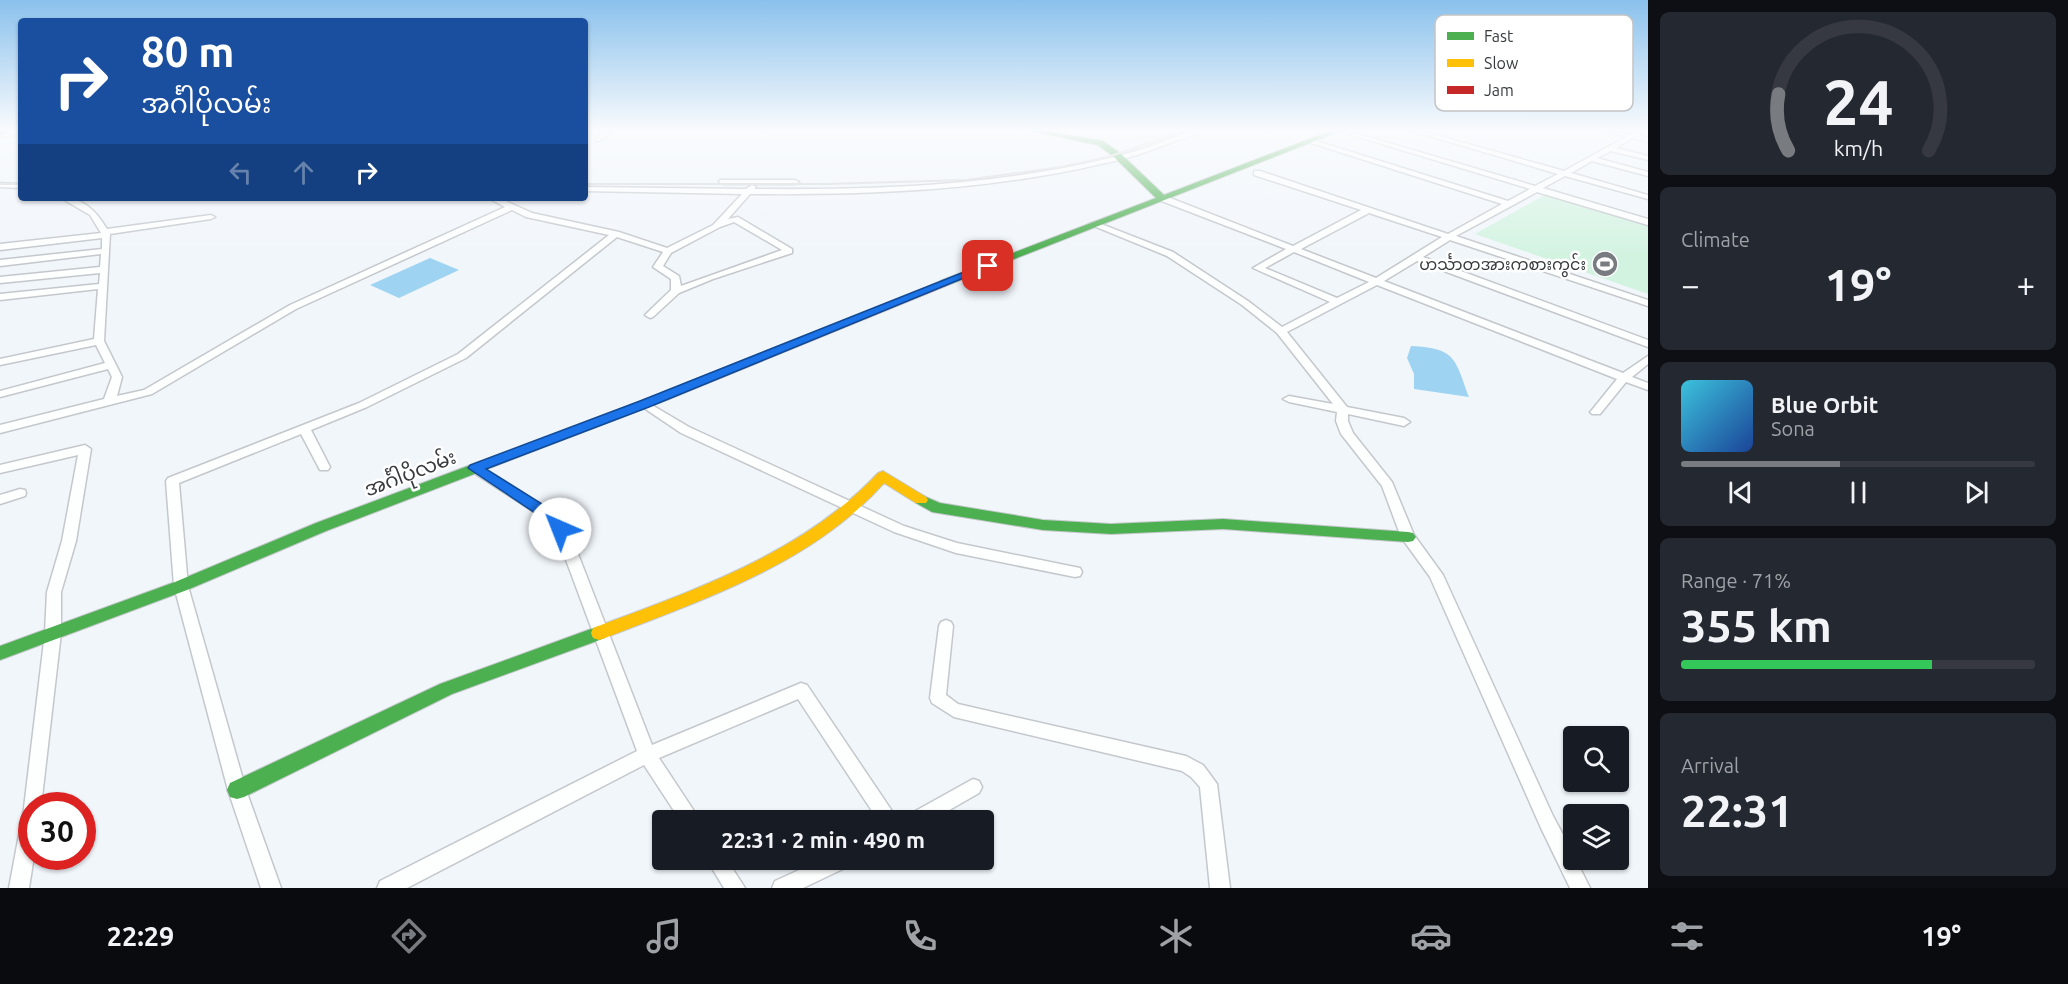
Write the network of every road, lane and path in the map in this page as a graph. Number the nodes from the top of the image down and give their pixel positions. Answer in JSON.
{"nodes":[{"id":1,"x":1008,"y":172,"type":"edge"},
{"id":2,"x":1040,"y":172,"type":"edge"},
{"id":3,"x":1135,"y":172,"type":"edge"},
{"id":4,"x":1228,"y":172,"type":"edge"},
{"id":5,"x":1409,"y":172,"type":"edge"},
{"id":6,"x":1485,"y":172,"type":"edge"},
{"id":7,"x":1257,"y":173,"type":"dead end"},
{"id":8,"x":1562,"y":173,"type":"joint"},
{"id":9,"x":588,"y":182,"type":"edge"},
{"id":10,"x":757,"y":182,"type":"junction"},
{"id":11,"x":0,"y":184,"type":"edge"},
{"id":12,"x":18,"y":184,"type":"edge"},
{"id":13,"x":1537,"y":188,"type":"junction"},
{"id":14,"x":588,"y":189,"type":"edge"},
{"id":15,"x":749,"y":190,"type":"junction"},
{"id":16,"x":1648,"y":197,"type":"edge"},
{"id":17,"x":1162,"y":198,"type":"junction"},
{"id":18,"x":71,"y":201,"type":"edge"},
{"id":19,"x":497,"y":201,"type":"edge"},
{"id":20,"x":1509,"y":204,"type":"junction"},
{"id":21,"x":510,"y":208,"type":"junction"},
{"id":22,"x":1368,"y":210,"type":"junction"},
{"id":23,"x":211,"y":217,"type":"dead end"},
{"id":24,"x":1648,"y":222,"type":"edge"},
{"id":25,"x":1094,"y":224,"type":"junction"},
{"id":26,"x":716,"y":227,"type":"junction"},
{"id":27,"x":106,"y":233,"type":"junction"},
{"id":28,"x":616,"y":234,"type":"junction"},
{"id":29,"x":1449,"y":237,"type":"junction"},
{"id":30,"x":0,"y":247,"type":"edge"},
{"id":31,"x":1297,"y":250,"type":"junction"},
{"id":32,"x":105,"y":251,"type":"junction"},
{"id":33,"x":668,"y":251,"type":"junction"},
{"id":34,"x":1415,"y":257,"type":"junction"},
{"id":35,"x":0,"y":263,"type":"edge"},
{"id":36,"x":102,"y":270,"type":"junction"},
{"id":37,"x":0,"y":280,"type":"edge"},
{"id":38,"x":1378,"y":281,"type":"junction"},
{"id":39,"x":102,"y":286,"type":"junction"},
{"id":40,"x":676,"y":291,"type":"junction"},
{"id":41,"x":0,"y":297,"type":"edge"},
{"id":42,"x":1336,"y":301,"type":"junction"},
{"id":43,"x":1648,"y":303,"type":"edge"},
{"id":44,"x":650,"y":315,"type":"dead end"},
{"id":45,"x":1281,"y":331,"type":"junction"},
{"id":46,"x":99,"y":341,"type":"junction"},
{"id":47,"x":1648,"y":344,"type":"edge"},
{"id":48,"x":1648,"y":359,"type":"edge"},
{"id":49,"x":0,"y":362,"type":"edge"},
{"id":50,"x":111,"y":365,"type":"junction"},
{"id":51,"x":1624,"y":378,"type":"junction"},
{"id":52,"x":1648,"y":387,"type":"edge"},
{"id":53,"x":0,"y":394,"type":"edge"},
{"id":54,"x":1289,"y":399,"type":"dead end"},
{"id":55,"x":109,"y":403,"type":"junction"},
{"id":56,"x":645,"y":404,"type":"junction"},
{"id":57,"x":1343,"y":410,"type":"junction"},
{"id":58,"x":1596,"y":412,"type":"dead end"},
{"id":59,"x":1404,"y":422,"type":"dead end"},
{"id":60,"x":0,"y":429,"type":"edge"},
{"id":61,"x":305,"y":429,"type":"junction"},
{"id":62,"x":324,"y":467,"type":"dead end"},
{"id":63,"x":475,"y":468,"type":"junction"},
{"id":64,"x":0,"y":470,"type":"edge"},
{"id":65,"x":20,"y":492,"type":"dead end"},
{"id":66,"x":0,"y":500,"type":"edge"},
{"id":67,"x":852,"y":508,"type":"junction"},
{"id":68,"x":1408,"y":537,"type":"junction"},
{"id":69,"x":1075,"y":572,"type":"dead end"},
{"id":70,"x":181,"y":586,"type":"junction"},
{"id":71,"x":946,"y":626,"type":"dead end"},
{"id":72,"x":601,"y":632,"type":"junction"},
{"id":73,"x":53,"y":633,"type":"junction"},
{"id":74,"x":0,"y":653,"type":"edge"},
{"id":75,"x":647,"y":755,"type":"junction"},
{"id":76,"x":973,"y":787,"type":"dead end"},
{"id":77,"x":237,"y":790,"type":"junction"},
{"id":78,"x":34,"y":792,"type":"edge"},
{"id":79,"x":683,"y":810,"type":"edge"},
{"id":80,"x":881,"y":810,"type":"edge"},
{"id":81,"x":933,"y":810,"type":"edge"},
{"id":82,"x":22,"y":870,"type":"edge"},
{"id":83,"x":723,"y":870,"type":"edge"},
{"id":84,"x":819,"y":870,"type":"edge"},
{"id":85,"x":19,"y":888,"type":"edge"},
{"id":86,"x":271,"y":888,"type":"edge"},
{"id":87,"x":387,"y":888,"type":"edge"},
{"id":88,"x":735,"y":888,"type":"edge"},
{"id":89,"x":782,"y":888,"type":"edge"},
{"id":90,"x":1220,"y":888,"type":"edge"},
{"id":91,"x":1580,"y":888,"type":"edge"}],
"edges":[{"from":1,"to":10,"type":"street"},
{"from":2,"to":15,"type":"street"},
{"from":3,"to":17,"type":"main road"},
{"from":4,"to":17,"type":"main road","name":"အင်္ဂါပိုလမ်း"},
{"from":5,"to":20,"type":"street"},
{"from":6,"to":13,"type":"street"},
{"from":7,"to":22,"type":"street"},
{"from":8,"to":13,"type":"street"},
{"from":8,"to":16,"type":"street"},
{"from":9,"to":10,"type":"street"},
{"from":10,"to":15,"type":"street"},
{"from":11,"to":12,"type":"street"},
{"from":13,"to":20,"type":"street"},
{"from":13,"to":24,"type":"street"},
{"from":14,"to":15,"type":"street"},
{"from":15,"to":26,"type":"street"},
{"from":17,"to":25,"type":"main road","name":"အင်္ဂါပိုလမ်း"},
{"from":17,"to":31,"type":"street"},
{"from":18,"to":27,"type":"street"},
{"from":19,"to":21,"type":"street"},
{"from":20,"to":29,"type":"street"},
{"from":21,"to":28,"type":"street"},
{"from":21,"to":55,"type":"street"},
{"from":22,"to":29,"type":"street"},
{"from":22,"to":31,"type":"street"},
{"from":23,"to":27,"type":"street"},
{"from":25,"to":45,"type":"street"},
{"from":25,"to":56,"type":"main road","name":"အင်္ဂါပိုလမ်း"},
{"from":26,"to":33,"type":"street"},
{"from":26,"to":40,"type":"street"},
{"from":27,"to":30,"type":"street"},
{"from":27,"to":32,"type":"street"},
{"from":28,"to":33,"type":"street"},
{"from":28,"to":61,"type":"street"},
{"from":29,"to":34,"type":"street"},
{"from":29,"to":43,"type":"street"},
{"from":31,"to":38,"type":"street"},
{"from":31,"to":42,"type":"street"},
{"from":32,"to":35,"type":"street"},
{"from":32,"to":36,"type":"street"},
{"from":33,"to":40,"type":"street"},
{"from":34,"to":38,"type":"street"},
{"from":34,"to":47,"type":"street"},
{"from":36,"to":37,"type":"street"},
{"from":36,"to":39,"type":"street"},
{"from":38,"to":42,"type":"street"},
{"from":38,"to":51,"type":"street"},
{"from":39,"to":41,"type":"street"},
{"from":39,"to":46,"type":"street"},
{"from":40,"to":44,"type":"street"},
{"from":42,"to":45,"type":"street"},
{"from":45,"to":57,"type":"street"},
{"from":46,"to":49,"type":"street"},
{"from":46,"to":50,"type":"street"},
{"from":48,"to":51,"type":"street"},
{"from":50,"to":53,"type":"street"},
{"from":50,"to":55,"type":"street"},
{"from":51,"to":52,"type":"street"},
{"from":51,"to":58,"type":"street"},
{"from":54,"to":57,"type":"street"},
{"from":55,"to":60,"type":"street"},
{"from":56,"to":63,"type":"main road","name":"အင်္ဂါပိုလမ်း"},
{"from":56,"to":67,"type":"street"},
{"from":57,"to":59,"type":"street"},
{"from":57,"to":68,"type":"street"},
{"from":61,"to":62,"type":"street"},
{"from":61,"to":70,"type":"street"},
{"from":63,"to":70,"type":"main road","name":"အင်္ဂါပိုလမ်း"},
{"from":63,"to":72,"type":"street"},
{"from":64,"to":73,"type":"street"},
{"from":65,"to":66,"type":"street"},
{"from":67,"to":68,"type":"main road"},
{"from":67,"to":69,"type":"street"},
{"from":67,"to":72,"type":"main road"},
{"from":68,"to":91,"type":"street"},
{"from":70,"to":73,"type":"main road","name":"အင်္ဂါပိုလမ်း"},
{"from":70,"to":77,"type":"street"},
{"from":71,"to":90,"type":"street"},
{"from":72,"to":75,"type":"street"},
{"from":72,"to":77,"type":"main road"},
{"from":73,"to":74,"type":"main road","name":"အင်္ဂါပိုလမ်း"},
{"from":73,"to":78,"type":"street"},
{"from":75,"to":79,"type":"street"},
{"from":75,"to":80,"type":"street"},
{"from":75,"to":87,"type":"street"},
{"from":76,"to":81,"type":"street"},
{"from":77,"to":86,"type":"street"},
{"from":82,"to":85,"type":"street"},
{"from":83,"to":88,"type":"street"},
{"from":84,"to":89,"type":"street"}]}
